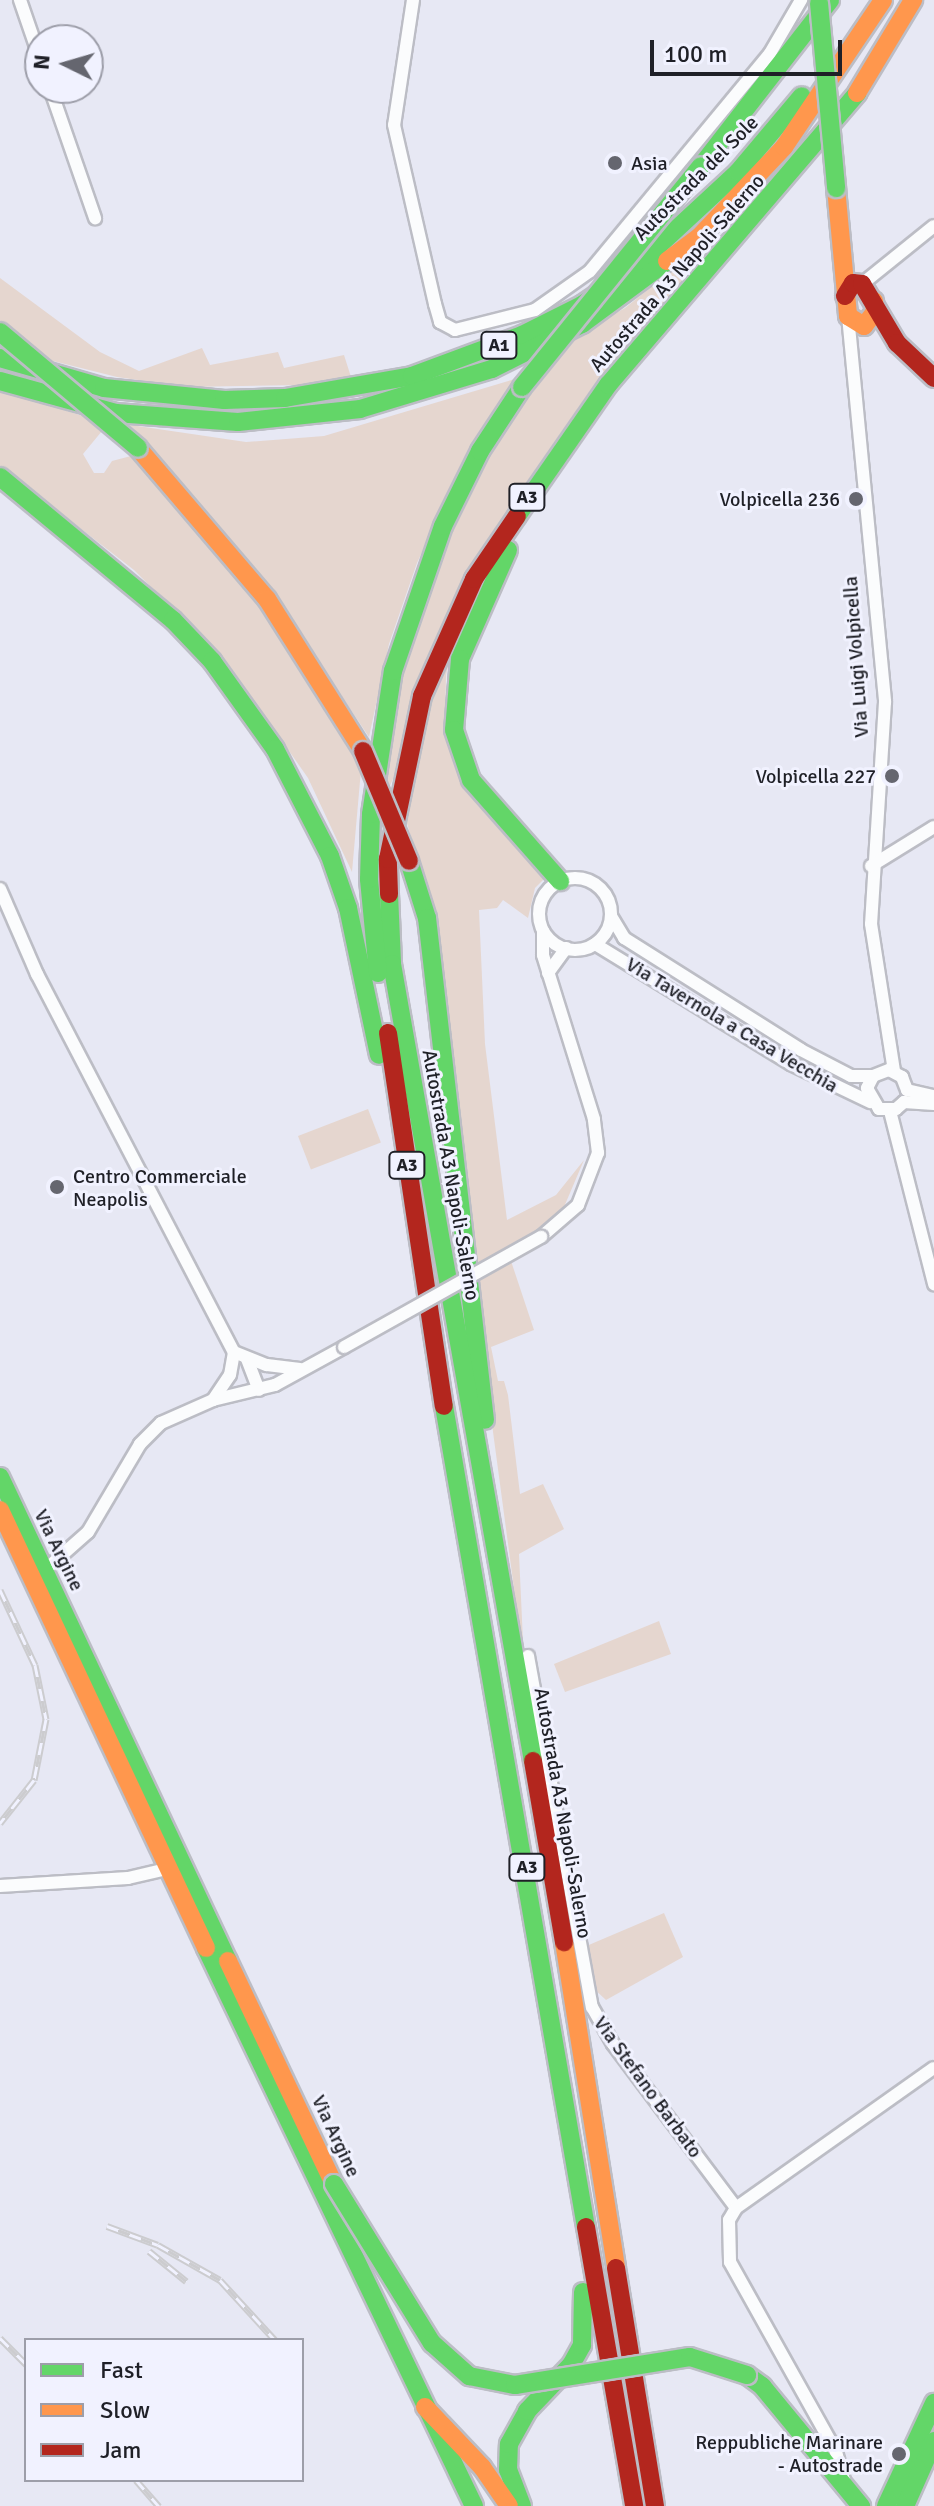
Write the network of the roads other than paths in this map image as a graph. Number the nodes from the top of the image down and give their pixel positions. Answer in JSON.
{"nodes":[{"id":1,"x":20,"y":0,"type":"edge"},
{"id":2,"x":413,"y":0,"type":"edge"},
{"id":3,"x":865,"y":0,"type":"edge"},
{"id":4,"x":883,"y":0,"type":"edge"},
{"id":5,"x":913,"y":0,"type":"edge"},
{"id":6,"x":818,"y":1,"type":"edge"},
{"id":7,"x":28,"y":24,"type":"edge"},
{"id":8,"x":56,"y":104,"type":"edge"},
{"id":9,"x":95,"y":218,"type":"dead end"},
{"id":10,"x":934,"y":226,"type":"edge"},
{"id":11,"x":712,"y":263,"type":"junction"},
{"id":12,"x":862,"y":292,"type":"junction"},
{"id":13,"x":857,"y":322,"type":"junction"},
{"id":14,"x":0,"y":332,"type":"edge"},
{"id":15,"x":897,"y":343,"type":"junction"},
{"id":16,"x":0,"y":358,"type":"edge"},
{"id":17,"x":934,"y":378,"type":"edge"},
{"id":18,"x":0,"y":381,"type":"edge"},
{"id":19,"x":0,"y":477,"type":"edge"},
{"id":20,"x":934,"y":827,"type":"edge"},
{"id":21,"x":871,"y":866,"type":"junction"},
{"id":22,"x":560,"y":881,"type":"junction"},
{"id":23,"x":0,"y":889,"type":"edge"},
{"id":24,"x":611,"y":916,"type":"junction"},
{"id":25,"x":543,"y":931,"type":"junction"},
{"id":26,"x":595,"y":944,"type":"junction"},
{"id":27,"x":566,"y":948,"type":"junction"},
{"id":28,"x":548,"y":973,"type":"junction"},
{"id":29,"x":883,"y":1072,"type":"junction"},
{"id":30,"x":906,"y":1096,"type":"junction"},
{"id":31,"x":934,"y":1096,"type":"edge"},
{"id":32,"x":870,"y":1102,"type":"junction"},
{"id":33,"x":934,"y":1104,"type":"edge"},
{"id":34,"x":890,"y":1111,"type":"junction"},
{"id":35,"x":416,"y":1229,"type":"junction"},
{"id":36,"x":934,"y":1284,"type":"edge"},
{"id":37,"x":234,"y":1352,"type":"junction"},
{"id":38,"x":247,"y":1359,"type":"junction"},
{"id":39,"x":296,"y":1369,"type":"junction"},
{"id":40,"x":259,"y":1390,"type":"junction"},
{"id":41,"x":213,"y":1400,"type":"junction"},
{"id":42,"x":0,"y":1477,"type":"edge"},
{"id":43,"x":0,"y":1510,"type":"edge"},
{"id":44,"x":38,"y":1574,"type":"junction"},
{"id":45,"x":498,"y":1586,"type":"junction"},
{"id":46,"x":528,"y":1656,"type":"dead end"},
{"id":47,"x":177,"y":1866,"type":"junction"},
{"id":48,"x":0,"y":1886,"type":"edge"},
{"id":49,"x":559,"y":2067,"type":"junction"},
{"id":50,"x":934,"y":2068,"type":"edge"},
{"id":51,"x":736,"y":2208,"type":"junction"},
{"id":52,"x":934,"y":2403,"type":"edge"},
{"id":53,"x":425,"y":2407,"type":"junction"},
{"id":54,"x":934,"y":2441,"type":"edge"},
{"id":55,"x":844,"y":2483,"type":"junction"},
{"id":56,"x":474,"y":2506,"type":"edge"},
{"id":57,"x":509,"y":2506,"type":"edge"},
{"id":58,"x":522,"y":2506,"type":"edge"},
{"id":59,"x":634,"y":2506,"type":"edge"},
{"id":60,"x":657,"y":2506,"type":"edge"},
{"id":61,"x":861,"y":2506,"type":"edge"},
{"id":62,"x":886,"y":2506,"type":"edge"},
{"id":63,"x":905,"y":2506,"type":"edge"}],
"edges":[{"from":1,"to":7,"type":"street"},
{"from":2,"to":6,"type":"street"},
{"from":3,"to":16,"type":"main road","name":"Autostrada del Sole","number":"A1"},
{"from":4,"to":18,"type":"main road","name":"Autostrada del Sole","number":"A1"},
{"from":5,"to":11,"type":"main road","name":"Autostrada A3 Napoli-Salerno","number":"A3"},
{"from":6,"to":12,"type":"main road","bridge":true},
{"from":6,"to":35,"type":"main road","name":"Autostrada A3 Napoli-Salerno","number":"A3","bridge":true},
{"from":8,"to":9,"type":"street"},
{"from":10,"to":12,"type":"street"},
{"from":11,"to":22,"type":"main road"},
{"from":11,"to":45,"type":"main road","name":"Autostrada A3 Napoli-Salerno","number":"A3"},
{"from":12,"to":13,"type":"main road"},
{"from":12,"to":13,"type":"main road"},
{"from":12,"to":15,"type":"main road"},
{"from":13,"to":15,"type":"main road"},
{"from":13,"to":21,"type":"street","name":"Via Luigi Volpicella"},
{"from":14,"to":45,"type":"main road","bridge":true},
{"from":15,"to":17,"type":"main road"},
{"from":19,"to":35,"type":"main road"},
{"from":20,"to":21,"type":"street"},
{"from":21,"to":29,"type":"street","name":"Via Luigi Volpicella"},
{"from":22,"to":24,"type":"street"},
{"from":22,"to":25,"type":"street"},
{"from":23,"to":37,"type":"street"},
{"from":24,"to":26,"type":"street"},
{"from":24,"to":29,"type":"street","name":"Via Tavernola a Casa Vecchia"},
{"from":25,"to":27,"type":"street"},
{"from":25,"to":28,"type":"street"},
{"from":26,"to":27,"type":"street"},
{"from":26,"to":32,"type":"street","name":"Via Tavernola a Casa Vecchia"},
{"from":27,"to":28,"type":"street"},
{"from":28,"to":39,"type":"street","bridge":true},
{"from":29,"to":30,"type":"street"},
{"from":29,"to":32,"type":"street"},
{"from":30,"to":31,"type":"street"},
{"from":30,"to":33,"type":"street"},
{"from":30,"to":34,"type":"street"},
{"from":32,"to":34,"type":"street","name":"Via Tavernola a Casa Vecchia"},
{"from":34,"to":36,"type":"street"},
{"from":35,"to":49,"type":"main road","name":"Autostrada A3 Napoli-Salerno","number":"A3"},
{"from":37,"to":38,"type":"street"},
{"from":37,"to":41,"type":"street"},
{"from":38,"to":39,"type":"street"},
{"from":38,"to":40,"type":"street"},
{"from":39,"to":40,"type":"street"},
{"from":40,"to":41,"type":"street"},
{"from":41,"to":44,"type":"street"},
{"from":42,"to":44,"type":"main road","name":"Via Argine"},
{"from":43,"to":44,"type":"main road","name":"Via Argine"},
{"from":44,"to":47,"type":"main road","name":"Via Argine"},
{"from":45,"to":60,"type":"main road","name":"Autostrada A3 Napoli-Salerno","number":"A3"},
{"from":46,"to":51,"type":"street","name":"Via Stefano Barbato"},
{"from":47,"to":48,"type":"street"},
{"from":47,"to":53,"type":"main road","name":"Via Argine"},
{"from":47,"to":55,"type":"main road","name":"Via Argine","bridge":true},
{"from":49,"to":58,"type":"main road"},
{"from":49,"to":59,"type":"main road","name":"Autostrada A3 Napoli-Salerno","number":"A3"},
{"from":50,"to":51,"type":"street"},
{"from":51,"to":55,"type":"street"},
{"from":52,"to":62,"type":"main road"},
{"from":53,"to":56,"type":"main road","name":"Via Argine"},
{"from":53,"to":57,"type":"main road"},
{"from":54,"to":63,"type":"main road"},
{"from":55,"to":61,"type":"main road","name":"Via Argine"}]}
